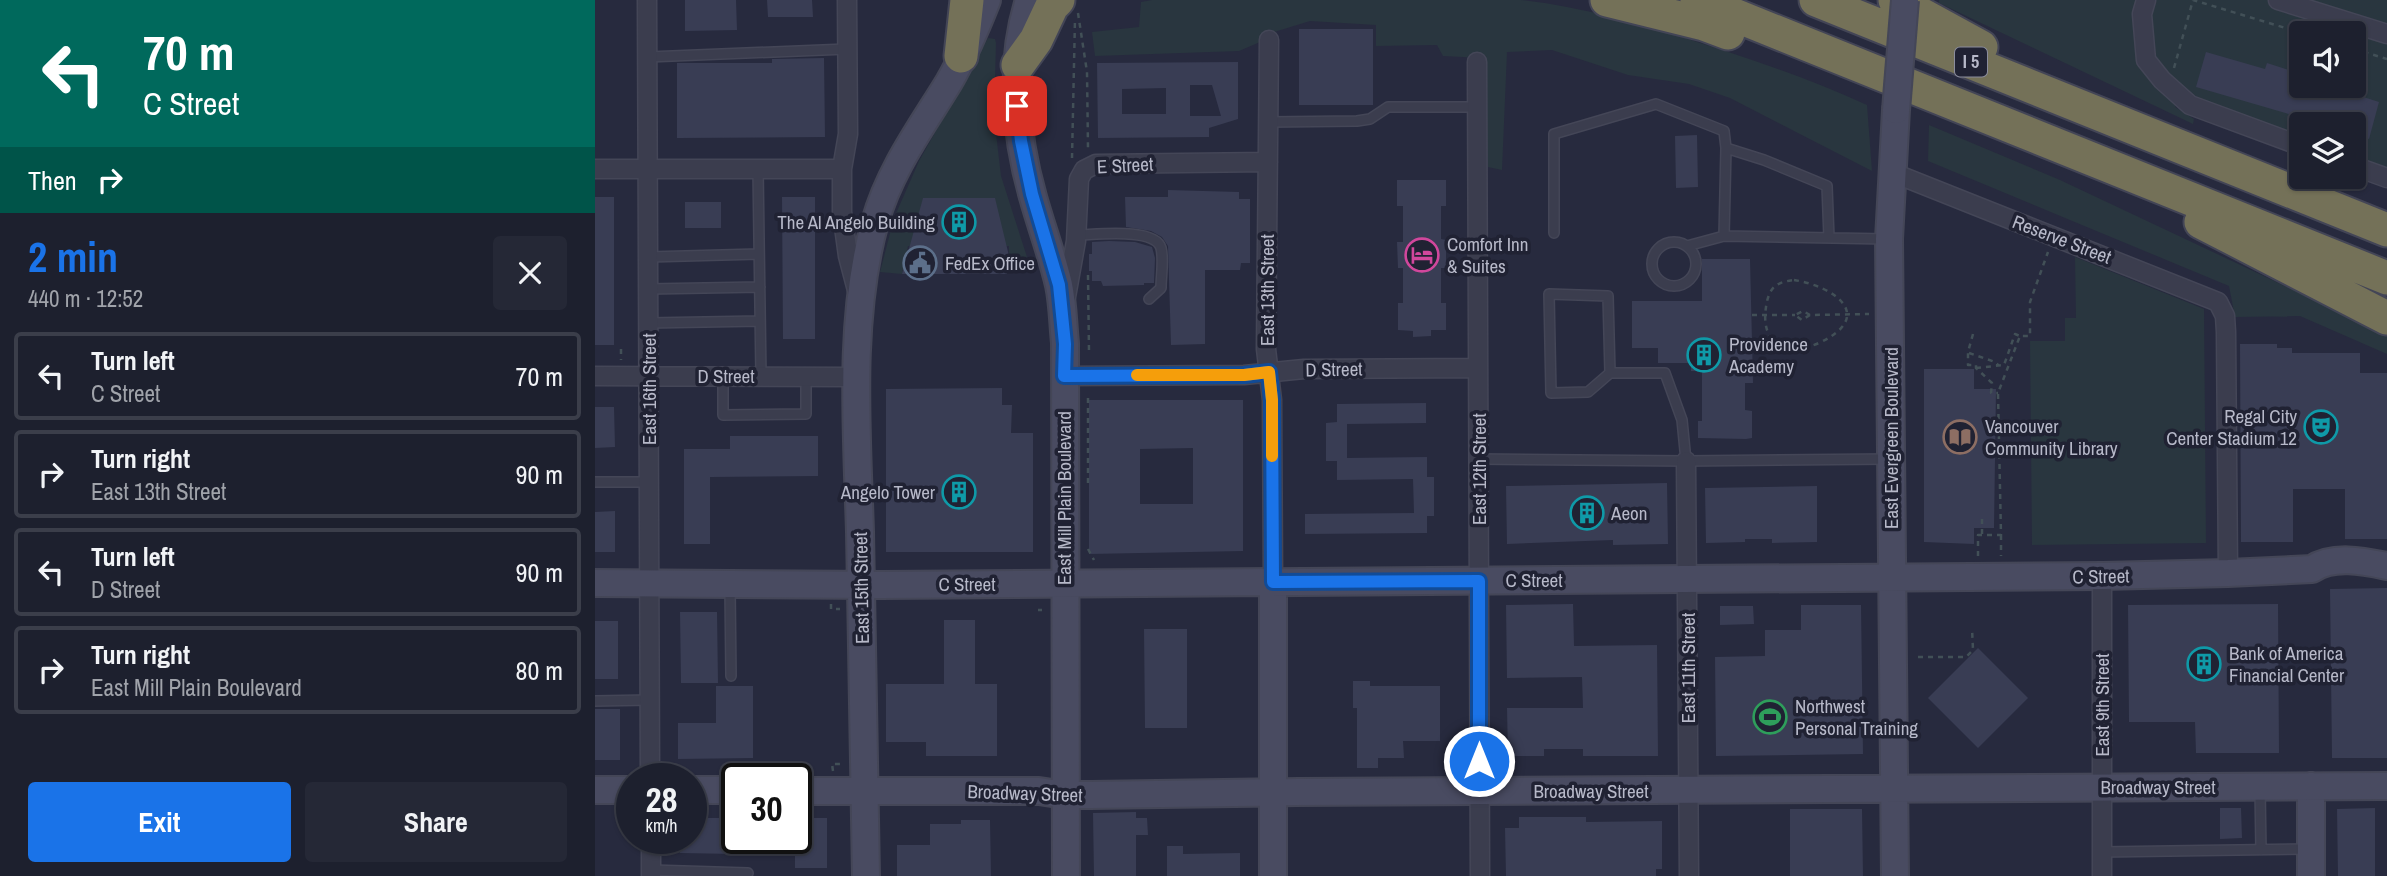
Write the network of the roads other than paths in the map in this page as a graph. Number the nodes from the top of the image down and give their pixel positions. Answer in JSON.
{"nodes":[{"id":1,"x":647,"y":0,"type":"edge"},
{"id":2,"x":847,"y":0,"type":"edge"},
{"id":3,"x":967,"y":0,"type":"edge"},
{"id":4,"x":987,"y":0,"type":"edge"},
{"id":5,"x":1029,"y":0,"type":"edge"},
{"id":6,"x":1607,"y":0,"type":"edge"},
{"id":7,"x":1697,"y":0,"type":"edge"},
{"id":8,"x":1816,"y":0,"type":"edge"},
{"id":9,"x":1895,"y":0,"type":"edge"},
{"id":10,"x":1905,"y":0,"type":"edge"},
{"id":11,"x":2146,"y":0,"type":"edge"},
{"id":12,"x":2278,"y":0,"type":"edge"},
{"id":13,"x":1067,"y":2,"type":"edge"},
{"id":14,"x":2319,"y":6,"type":"edge"},
{"id":15,"x":2387,"y":34,"type":"edge"},
{"id":16,"x":1269,"y":40,"type":"dead end"},
{"id":17,"x":847,"y":49,"type":"junction"},
{"id":18,"x":961,"y":56,"type":"junction"},
{"id":19,"x":648,"y":57,"type":"junction"},
{"id":20,"x":1477,"y":62,"type":"dead end"},
{"id":21,"x":1018,"y":65,"type":"junction"},
{"id":22,"x":1934,"y":96,"type":"junction"},
{"id":23,"x":1477,"y":107,"type":"junction"},
{"id":24,"x":1268,"y":122,"type":"junction"},
{"id":25,"x":2125,"y":124,"type":"junction"},
{"id":26,"x":2289,"y":142,"type":"edge"},
{"id":27,"x":1726,"y":149,"type":"junction"},
{"id":28,"x":1268,"y":162,"type":"junction"},
{"id":29,"x":1892,"y":162,"type":"junction"},
{"id":30,"x":2099,"y":162,"type":"junction"},
{"id":31,"x":595,"y":169,"type":"edge"},
{"id":32,"x":648,"y":169,"type":"junction"},
{"id":33,"x":758,"y":169,"type":"junction"},
{"id":34,"x":842,"y":169,"type":"junction"},
{"id":35,"x":2366,"y":170,"type":"edge"},
{"id":36,"x":2387,"y":178,"type":"edge"},
{"id":37,"x":2387,"y":230,"type":"edge"},
{"id":38,"x":1553,"y":233,"type":"dead end"},
{"id":39,"x":1076,"y":235,"type":"junction"},
{"id":40,"x":1724,"y":236,"type":"junction"},
{"id":41,"x":1829,"y":238,"type":"junction"},
{"id":42,"x":1889,"y":239,"type":"junction"},
{"id":43,"x":1687,"y":246,"type":"junction"},
{"id":44,"x":759,"y":254,"type":"junction"},
{"id":45,"x":648,"y":257,"type":"junction"},
{"id":46,"x":2387,"y":278,"type":"edge"},
{"id":47,"x":760,"y":287,"type":"junction"},
{"id":48,"x":649,"y":289,"type":"junction"},
{"id":49,"x":1149,"y":299,"type":"dead end"},
{"id":50,"x":859,"y":300,"type":"junction"},
{"id":51,"x":1063,"y":310,"type":"junction"},
{"id":52,"x":2387,"y":318,"type":"edge"},
{"id":53,"x":760,"y":321,"type":"junction"},
{"id":54,"x":649,"y":323,"type":"junction"},
{"id":55,"x":1478,"y":368,"type":"junction"},
{"id":56,"x":1269,"y":372,"type":"junction"},
{"id":57,"x":1610,"y":373,"type":"junction"},
{"id":58,"x":595,"y":376,"type":"edge"},
{"id":59,"x":649,"y":376,"type":"junction"},
{"id":60,"x":723,"y":376,"type":"junction"},
{"id":61,"x":761,"y":376,"type":"junction"},
{"id":62,"x":806,"y":376,"type":"junction"},
{"id":63,"x":1064,"y":376,"type":"junction"},
{"id":64,"x":857,"y":377,"type":"junction"},
{"id":65,"x":1479,"y":459,"type":"junction"},
{"id":66,"x":1891,"y":459,"type":"junction"},
{"id":67,"x":1686,"y":461,"type":"junction"},
{"id":68,"x":595,"y":482,"type":"edge"},
{"id":69,"x":649,"y":482,"type":"junction"},
{"id":70,"x":2387,"y":568,"type":"edge"},
{"id":71,"x":2228,"y":573,"type":"junction"},
{"id":72,"x":2102,"y":576,"type":"junction"},
{"id":73,"x":1892,"y":578,"type":"junction"},
{"id":74,"x":1687,"y":579,"type":"junction"},
{"id":75,"x":1479,"y":581,"type":"junction"},
{"id":76,"x":650,"y":582,"type":"junction"},
{"id":77,"x":1273,"y":582,"type":"junction"},
{"id":78,"x":595,"y":583,"type":"edge"},
{"id":79,"x":730,"y":583,"type":"junction"},
{"id":80,"x":861,"y":584,"type":"junction"},
{"id":81,"x":1065,"y":584,"type":"junction"},
{"id":82,"x":731,"y":676,"type":"dead end"},
{"id":83,"x":650,"y":700,"type":"junction"},
{"id":84,"x":595,"y":701,"type":"edge"},
{"id":85,"x":650,"y":763,"type":"edge"},
{"id":86,"x":2260,"y":786,"type":"junction"},
{"id":87,"x":2311,"y":786,"type":"junction"},
{"id":88,"x":2387,"y":786,"type":"edge"},
{"id":89,"x":2102,"y":787,"type":"junction"},
{"id":90,"x":1894,"y":789,"type":"junction"},
{"id":91,"x":595,"y":790,"type":"edge"},
{"id":92,"x":616,"y":790,"type":"edge"},
{"id":93,"x":812,"y":791,"type":"edge"},
{"id":94,"x":865,"y":791,"type":"junction"},
{"id":95,"x":1479,"y":791,"type":"junction"},
{"id":96,"x":1689,"y":791,"type":"junction"},
{"id":97,"x":1272,"y":792,"type":"junction"},
{"id":98,"x":1065,"y":795,"type":"junction"},
{"id":99,"x":2311,"y":849,"type":"junction"},
{"id":100,"x":2261,"y":850,"type":"junction"},
{"id":101,"x":2102,"y":852,"type":"junction"},
{"id":102,"x":651,"y":854,"type":"edge"},
{"id":103,"x":651,"y":873,"type":"edge"},
{"id":104,"x":748,"y":873,"type":"dead end"},
{"id":105,"x":866,"y":876,"type":"edge"},
{"id":106,"x":1066,"y":876,"type":"edge"},
{"id":107,"x":1273,"y":876,"type":"edge"},
{"id":108,"x":1480,"y":876,"type":"edge"},
{"id":109,"x":1689,"y":876,"type":"edge"},
{"id":110,"x":1895,"y":876,"type":"edge"},
{"id":111,"x":2102,"y":876,"type":"edge"},
{"id":112,"x":2311,"y":876,"type":"edge"}],
"edges":[{"from":1,"to":19,"type":"street","name":"East 16th Street"},
{"from":2,"to":17,"type":"street","name":"East 15th Street"},
{"from":3,"to":18,"type":"highway"},
{"from":4,"to":18,"type":"main road","name":"East 15th Street"},
{"from":5,"to":21,"type":"main road","name":"East Mill Plain Boulevard"},
{"from":6,"to":22,"type":"highway"},
{"from":7,"to":22,"type":"highway","number":"I 5"},
{"from":8,"to":25,"type":"highway","number":"I 5"},
{"from":9,"to":25,"type":"highway"},
{"from":10,"to":29,"type":"main road","name":"East Evergreen Boulevard","bridge":true},
{"from":11,"to":26,"type":"street"},
{"from":12,"to":14,"type":"street"},
{"from":13,"to":21,"type":"highway"},
{"from":14,"to":15,"type":"street"},
{"from":16,"to":24,"type":"street","name":"East 13th Street"},
{"from":17,"to":19,"type":"lane"},
{"from":17,"to":34,"type":"street","name":"East 15th Street"},
{"from":18,"to":50,"type":"main road","name":"East 15th Street"},
{"from":19,"to":32,"type":"street","name":"East 16th Street"},
{"from":20,"to":23,"type":"street","name":"East 12th Street"},
{"from":21,"to":51,"type":"main road","name":"East Mill Plain Boulevard"},
{"from":22,"to":30,"type":"highway","number":"I 5"},
{"from":23,"to":24,"type":"lane"},
{"from":23,"to":55,"type":"street","name":"East 12th Street"},
{"from":24,"to":28,"type":"street","name":"East 13th Street"},
{"from":25,"to":37,"type":"highway","number":"I 5"},
{"from":27,"to":38,"type":"lane"},
{"from":27,"to":40,"type":"lane"},
{"from":27,"to":41,"type":"lane"},
{"from":28,"to":39,"type":"street","name":"E Street"},
{"from":28,"to":56,"type":"street","name":"East 13th Street"},
{"from":29,"to":42,"type":"main road","name":"East Evergreen Boulevard"},
{"from":29,"to":71,"type":"street","name":"Reserve Street"},
{"from":30,"to":46,"type":"highway","number":"I 5"},
{"from":30,"to":52,"type":"highway"},
{"from":31,"to":32,"type":"street"},
{"from":32,"to":33,"type":"street"},
{"from":32,"to":45,"type":"street","name":"East 16th Street"},
{"from":33,"to":34,"type":"street"},
{"from":33,"to":44,"type":"lane"},
{"from":34,"to":50,"type":"street","name":"East 15th Street"},
{"from":35,"to":36,"type":"street"},
{"from":39,"to":49,"type":"lane"},
{"from":39,"to":51,"type":"street","name":"E Street"},
{"from":40,"to":41,"type":"lane"},
{"from":40,"to":43,"type":"lane"},
{"from":41,"to":42,"type":"lane"},
{"from":42,"to":66,"type":"main road","name":"East Evergreen Boulevard"},
{"from":43,"to":43,"type":"lane"},
{"from":44,"to":45,"type":"lane"},
{"from":44,"to":47,"type":"lane"},
{"from":45,"to":48,"type":"street","name":"East 16th Street"},
{"from":47,"to":48,"type":"lane"},
{"from":47,"to":53,"type":"lane"},
{"from":48,"to":54,"type":"street","name":"East 16th Street"},
{"from":50,"to":64,"type":"main road","name":"East 15th Street"},
{"from":51,"to":63,"type":"main road","name":"East Mill Plain Boulevard"},
{"from":53,"to":54,"type":"lane"},
{"from":53,"to":61,"type":"lane"},
{"from":54,"to":59,"type":"street","name":"East 16th Street"},
{"from":55,"to":56,"type":"street","name":"D Street"},
{"from":55,"to":65,"type":"street","name":"East 12th Street"},
{"from":56,"to":63,"type":"street","name":"D Street"},
{"from":56,"to":77,"type":"street","name":"East 13th Street"},
{"from":57,"to":57,"type":"lane"},
{"from":57,"to":67,"type":"lane"},
{"from":58,"to":59,"type":"street","name":"D Street"},
{"from":59,"to":60,"type":"street","name":"D Street"},
{"from":59,"to":69,"type":"street","name":"East 16th Street"},
{"from":60,"to":61,"type":"street","name":"D Street"},
{"from":60,"to":62,"type":"lane"},
{"from":61,"to":62,"type":"street","name":"D Street"},
{"from":62,"to":64,"type":"street","name":"D Street"},
{"from":63,"to":81,"type":"main road","name":"East Mill Plain Boulevard"},
{"from":64,"to":80,"type":"main road","name":"East 15th Street"},
{"from":65,"to":67,"type":"lane"},
{"from":65,"to":75,"type":"street","name":"East 12th Street"},
{"from":66,"to":67,"type":"lane"},
{"from":66,"to":73,"type":"main road","name":"East Evergreen Boulevard"},
{"from":67,"to":74,"type":"street","name":"East 11th Street"},
{"from":68,"to":69,"type":"lane"},
{"from":69,"to":76,"type":"street","name":"East 16th Street"},
{"from":70,"to":71,"type":"main road","name":"C Street"},
{"from":71,"to":72,"type":"main road","name":"C Street"},
{"from":72,"to":73,"type":"main road","name":"C Street"},
{"from":72,"to":89,"type":"street","name":"East 9th Street"},
{"from":73,"to":74,"type":"main road","name":"C Street"},
{"from":73,"to":90,"type":"main road","name":"East Evergreen Boulevard"},
{"from":74,"to":75,"type":"main road","name":"C Street"},
{"from":74,"to":96,"type":"street","name":"East 11th Street"},
{"from":75,"to":77,"type":"main road","name":"C Street"},
{"from":75,"to":95,"type":"street","name":"East 12th Street"},
{"from":76,"to":78,"type":"main road","name":"C Street"},
{"from":76,"to":79,"type":"main road","name":"C Street"},
{"from":76,"to":83,"type":"street","name":"East 16th Street"},
{"from":77,"to":81,"type":"main road","name":"C Street"},
{"from":77,"to":97,"type":"main road","name":"East 13th Street"},
{"from":79,"to":80,"type":"main road","name":"C Street"},
{"from":79,"to":82,"type":"lane"},
{"from":80,"to":81,"type":"main road","name":"C Street"},
{"from":80,"to":94,"type":"main road","name":"East 15th Street"},
{"from":81,"to":98,"type":"main road","name":"East Mill Plain Boulevard"},
{"from":83,"to":84,"type":"lane"},
{"from":83,"to":85,"type":"street","name":"East 16th Street"},
{"from":86,"to":87,"type":"main road","name":"Broadway Street"},
{"from":86,"to":89,"type":"main road","name":"Broadway Street"},
{"from":86,"to":100,"type":"lane"},
{"from":87,"to":88,"type":"main road","name":"Broadway Street"},
{"from":87,"to":99,"type":"main road"},
{"from":89,"to":90,"type":"main road","name":"Broadway Street"},
{"from":89,"to":101,"type":"street","name":"East 9th Street"},
{"from":90,"to":96,"type":"main road","name":"Broadway Street"},
{"from":90,"to":110,"type":"main road","name":"East Evergreen Boulevard"},
{"from":91,"to":92,"type":"main road"},
{"from":93,"to":94,"type":"main road","name":"Broadway Street"},
{"from":94,"to":98,"type":"main road","name":"Broadway Street"},
{"from":94,"to":105,"type":"main road","name":"East 15th Street"},
{"from":95,"to":96,"type":"main road","name":"Broadway Street"},
{"from":95,"to":97,"type":"main road","name":"Broadway Street"},
{"from":95,"to":108,"type":"street","name":"East 12th Street"},
{"from":96,"to":109,"type":"street","name":"East 11th Street"},
{"from":97,"to":98,"type":"main road","name":"Broadway Street"},
{"from":97,"to":107,"type":"main road","name":"East 13th Street"},
{"from":98,"to":106,"type":"main road","name":"East Mill Plain Boulevard"},
{"from":99,"to":100,"type":"lane"},
{"from":99,"to":112,"type":"main road"},
{"from":100,"to":101,"type":"lane"},
{"from":101,"to":111,"type":"street","name":"East 9th Street"},
{"from":102,"to":103,"type":"street"},
{"from":103,"to":104,"type":"lane"}]}
